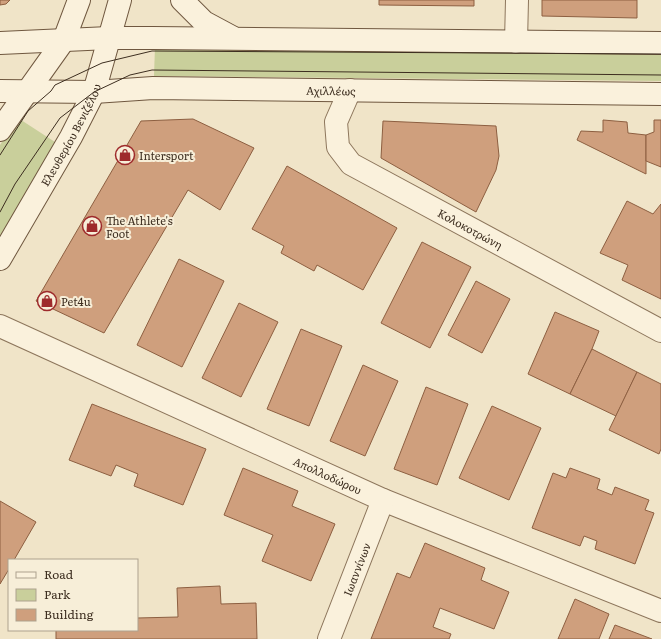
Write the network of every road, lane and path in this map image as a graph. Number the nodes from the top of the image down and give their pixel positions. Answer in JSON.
{"nodes":[{"id":1,"x":79,"y":0,"type":"edge"},
{"id":2,"x":120,"y":0,"type":"edge"},
{"id":3,"x":182,"y":0,"type":"edge"},
{"id":4,"x":517,"y":0,"type":"edge"},
{"id":5,"x":109,"y":38,"type":"junction"},
{"id":6,"x":234,"y":38,"type":"junction"},
{"id":7,"x":64,"y":40,"type":"junction"},
{"id":8,"x":516,"y":42,"type":"junction"},
{"id":9,"x":0,"y":43,"type":"edge"},
{"id":10,"x":661,"y":43,"type":"edge"},
{"id":11,"x":350,"y":90,"type":"junction"},
{"id":12,"x":0,"y":91,"type":"edge"},
{"id":13,"x":27,"y":92,"type":"junction"},
{"id":14,"x":94,"y":92,"type":"junction"},
{"id":15,"x":661,"y":94,"type":"edge"},
{"id":16,"x":0,"y":130,"type":"edge"},
{"id":17,"x":0,"y":259,"type":"edge"},
{"id":18,"x":0,"y":326,"type":"edge"},
{"id":19,"x":661,"y":331,"type":"edge"},
{"id":20,"x":383,"y":500,"type":"junction"},
{"id":21,"x":661,"y":611,"type":"edge"},
{"id":22,"x":329,"y":639,"type":"edge"}],
"edges":[{"from":1,"to":7,"type":"street"},
{"from":2,"to":5,"type":"street","name":"Ελευθερίου Βενιζέλου"},
{"from":3,"to":6,"type":"street"},
{"from":4,"to":8,"type":"street"},
{"from":5,"to":6,"type":"street"},
{"from":5,"to":7,"type":"street"},
{"from":5,"to":14,"type":"street","name":"Ελευθερίου Βενιζέλου"},
{"from":6,"to":8,"type":"street"},
{"from":7,"to":9,"type":"street"},
{"from":7,"to":13,"type":"street"},
{"from":8,"to":10,"type":"street"},
{"from":11,"to":14,"type":"street","name":"Αχιλλέως"},
{"from":11,"to":15,"type":"street","name":"Αχιλλέως"},
{"from":11,"to":19,"type":"street","name":"Κολοκοτρώνη"},
{"from":12,"to":13,"type":"street","name":"Αχιλλέως"},
{"from":13,"to":14,"type":"street","name":"Αχιλλέως"},
{"from":13,"to":16,"type":"street"},
{"from":14,"to":17,"type":"street","name":"Ελευθερίου Βενιζέλου"},
{"from":18,"to":20,"type":"street","name":"Απολλοδώρου"},
{"from":20,"to":21,"type":"street","name":"Απολλοδώρου"},
{"from":20,"to":22,"type":"street","name":"Ιωαννίνων"}]}
